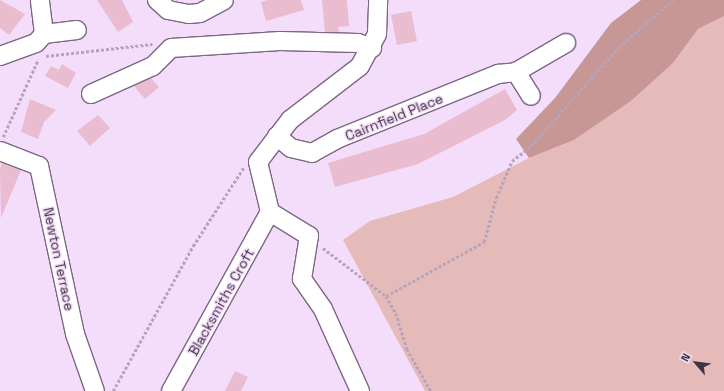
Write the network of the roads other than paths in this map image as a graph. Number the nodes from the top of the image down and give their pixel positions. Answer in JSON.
{"nodes":[{"id":1,"x":40,"y":0,"type":"edge"},
{"id":2,"x":157,"y":0,"type":"edge"},
{"id":3,"x":224,"y":0,"type":"edge"},
{"id":4,"x":378,"y":0,"type":"edge"},
{"id":5,"x":77,"y":30,"type":"dead end"},
{"id":6,"x":44,"y":34,"type":"junction"},
{"id":7,"x":566,"y":43,"type":"dead end"},
{"id":8,"x":372,"y":48,"type":"junction"},
{"id":9,"x":0,"y":56,"type":"edge"},
{"id":10,"x":516,"y":72,"type":"junction"},
{"id":11,"x":91,"y":94,"type":"dead end"},
{"id":12,"x":531,"y":96,"type":"dead end"},
{"id":13,"x":277,"y":136,"type":"junction"},
{"id":14,"x":0,"y":151,"type":"edge"},
{"id":15,"x":270,"y":212,"type":"junction"},
{"id":16,"x":95,"y":391,"type":"edge"},
{"id":17,"x":171,"y":391,"type":"edge"},
{"id":18,"x":360,"y":391,"type":"edge"}],
"edges":[{"from":1,"to":6,"type":"street"},
{"from":2,"to":3,"type":"street"},
{"from":4,"to":8,"type":"street"},
{"from":5,"to":6,"type":"street"},
{"from":6,"to":9,"type":"street"},
{"from":7,"to":10,"type":"street","name":"Cairnfield Place"},
{"from":8,"to":11,"type":"street"},
{"from":8,"to":13,"type":"street"},
{"from":10,"to":12,"type":"street"},
{"from":10,"to":13,"type":"street","name":"Cairnfield Place"},
{"from":13,"to":15,"type":"street"},
{"from":14,"to":16,"type":"street","name":"Newton Terrace"},
{"from":15,"to":17,"type":"street","name":"Blacksmiths Croft"},
{"from":15,"to":18,"type":"street"}]}
